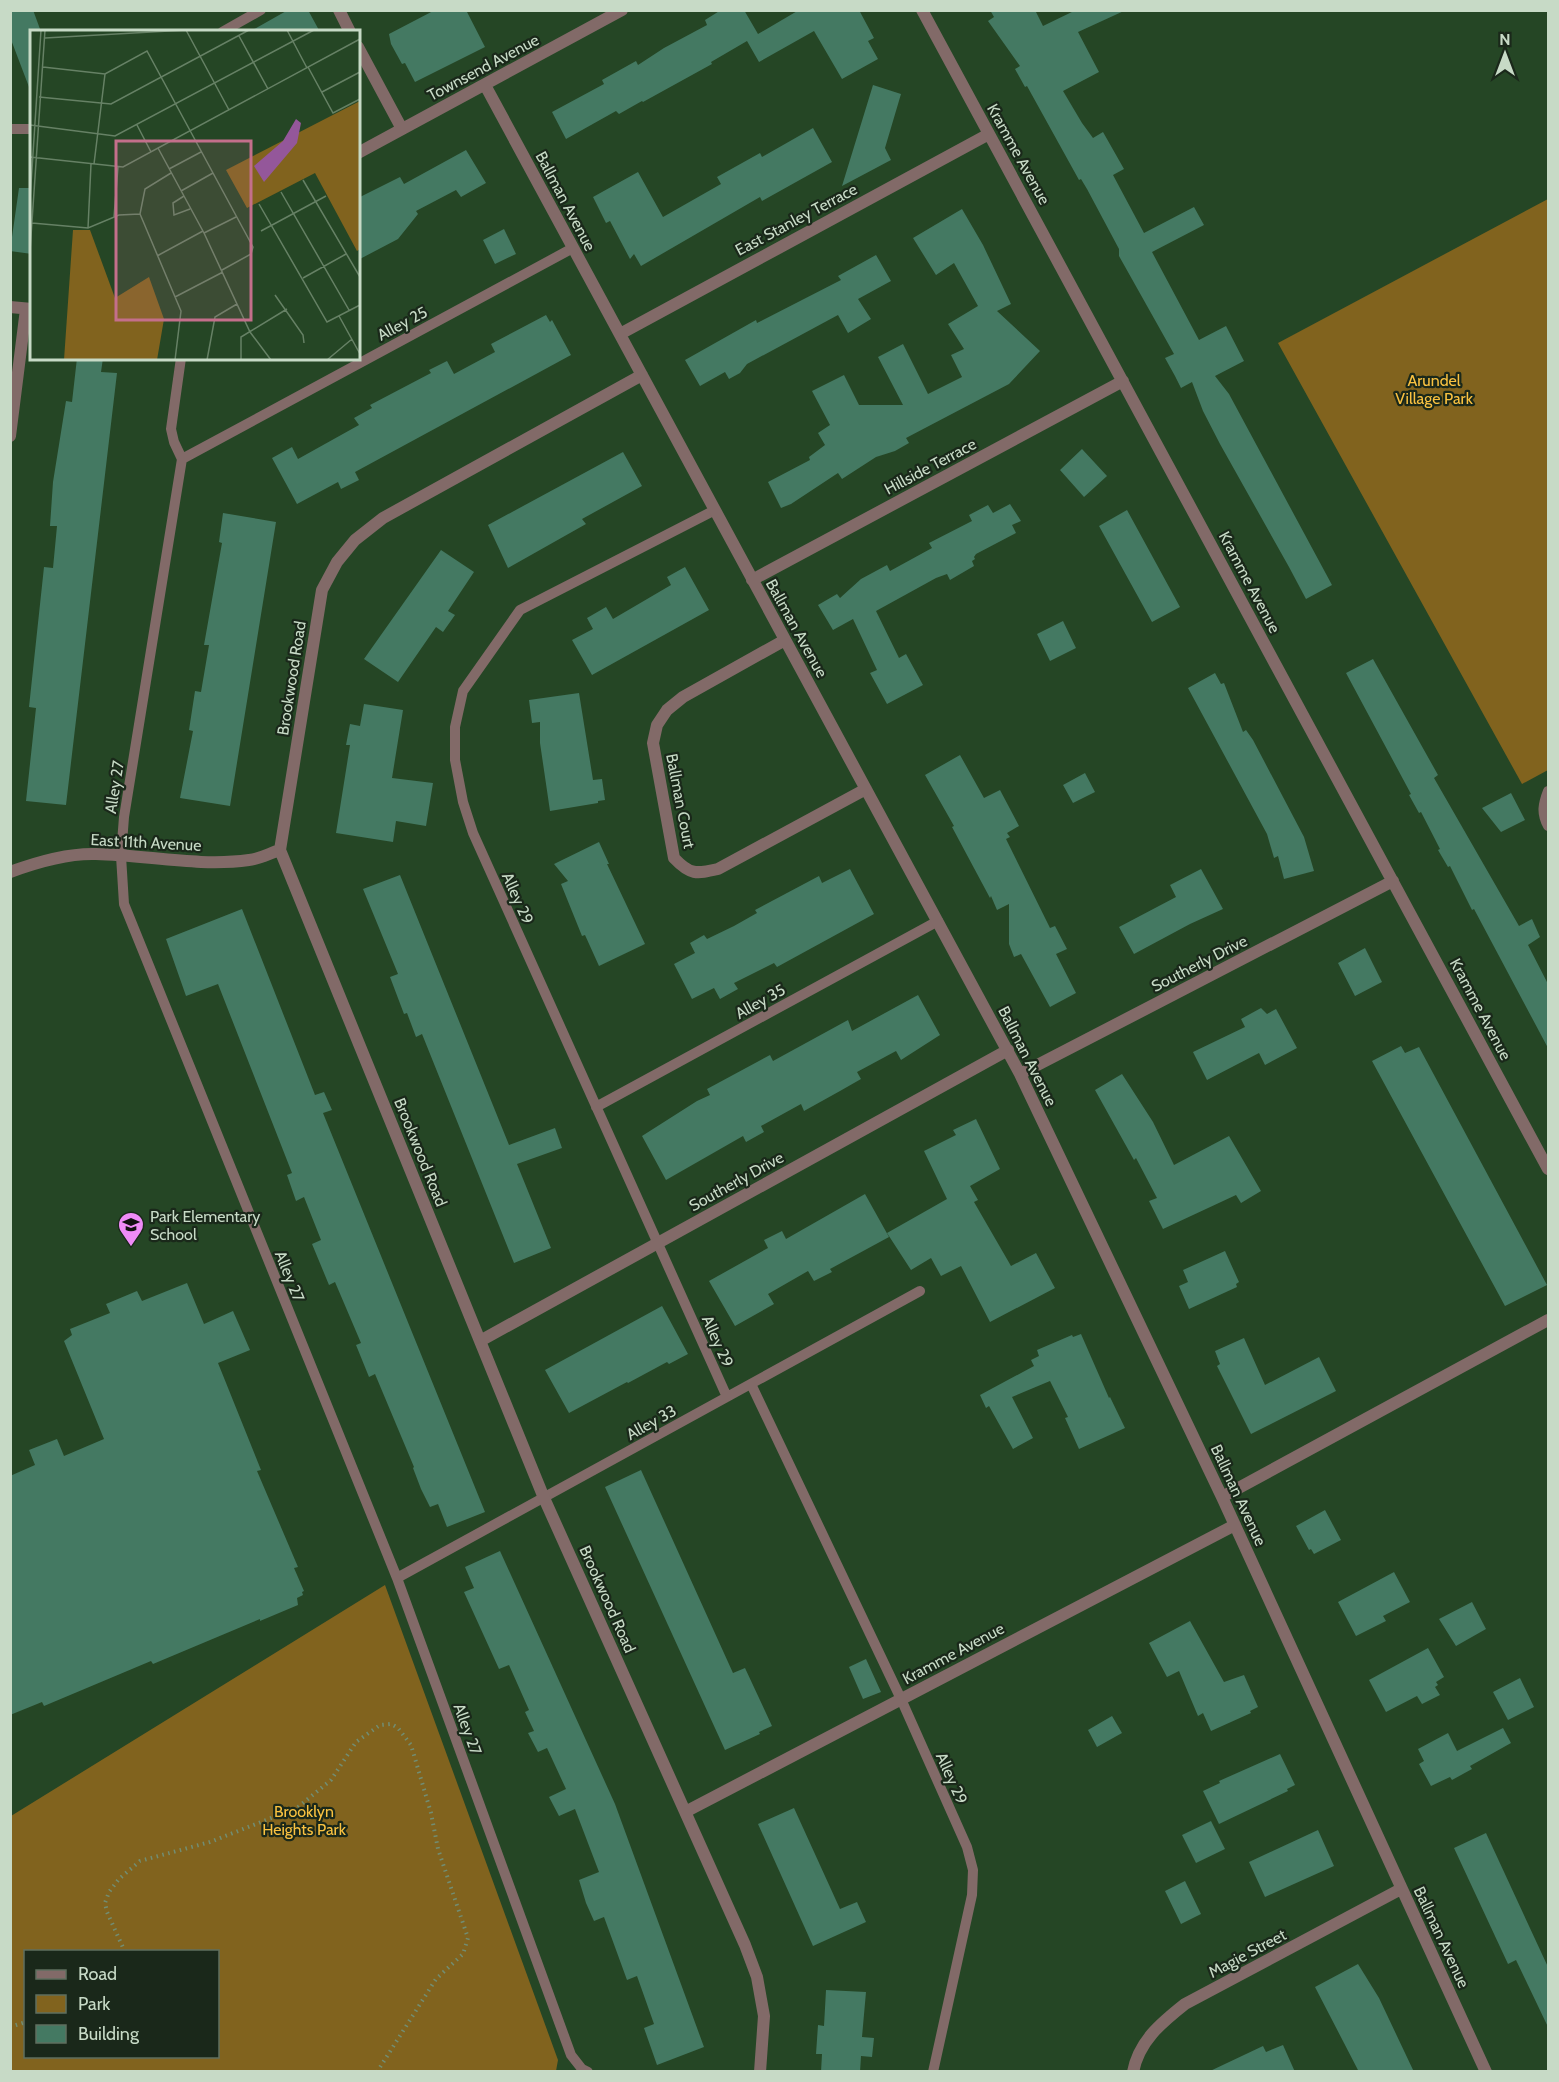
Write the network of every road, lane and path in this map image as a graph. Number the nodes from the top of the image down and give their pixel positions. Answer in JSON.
{"nodes":[{"id":1,"x":261,"y":10,"type":"edge"},
{"id":2,"x":339,"y":10,"type":"edge"},
{"id":3,"x":622,"y":10,"type":"edge"},
{"id":4,"x":922,"y":10,"type":"edge"},
{"id":5,"x":226,"y":30,"type":"edge"},
{"id":6,"x":349,"y":30,"type":"edge"},
{"id":7,"x":360,"y":51,"type":"edge"},
{"id":8,"x":485,"y":85,"type":"junction"},
{"id":9,"x":10,"y":129,"type":"edge"},
{"id":10,"x":30,"y":129,"type":"edge"},
{"id":11,"x":402,"y":129,"type":"junction"},
{"id":12,"x":989,"y":134,"type":"junction"},
{"id":13,"x":360,"y":152,"type":"edge"},
{"id":14,"x":573,"y":248,"type":"junction"},
{"id":15,"x":10,"y":307,"type":"edge"},
{"id":16,"x":28,"y":309,"type":"edge"},
{"id":17,"x":620,"y":334,"type":"junction"},
{"id":18,"x":181,"y":360,"type":"edge"},
{"id":19,"x":642,"y":375,"type":"junction"},
{"id":20,"x":1123,"y":381,"type":"junction"},
{"id":21,"x":10,"y":436,"type":"edge"},
{"id":22,"x":182,"y":459,"type":"junction"},
{"id":23,"x":715,"y":510,"type":"junction"},
{"id":24,"x":752,"y":580,"type":"junction"},
{"id":25,"x":785,"y":640,"type":"junction"},
{"id":26,"x":866,"y":789,"type":"junction"},
{"id":27,"x":1548,"y":791,"type":"edge"},
{"id":28,"x":1548,"y":826,"type":"edge"},
{"id":29,"x":280,"y":850,"type":"junction"},
{"id":30,"x":121,"y":856,"type":"junction"},
{"id":31,"x":10,"y":872,"type":"edge"},
{"id":32,"x":1393,"y":881,"type":"junction"},
{"id":33,"x":938,"y":921,"type":"junction"},
{"id":34,"x":1008,"y":1050,"type":"junction"},
{"id":35,"x":1020,"y":1074,"type":"junction"},
{"id":36,"x":596,"y":1107,"type":"junction"},
{"id":37,"x":1548,"y":1169,"type":"edge"},
{"id":38,"x":657,"y":1243,"type":"junction"},
{"id":39,"x":920,"y":1291,"type":"dead end"},
{"id":40,"x":1548,"y":1320,"type":"edge"},
{"id":41,"x":480,"y":1341,"type":"junction"},
{"id":42,"x":752,"y":1384,"type":"junction"},
{"id":43,"x":727,"y":1397,"type":"junction"},
{"id":44,"x":1222,"y":1497,"type":"junction"},
{"id":45,"x":544,"y":1498,"type":"junction"},
{"id":46,"x":1235,"y":1525,"type":"junction"},
{"id":47,"x":397,"y":1578,"type":"junction"},
{"id":48,"x":901,"y":1700,"type":"junction"},
{"id":49,"x":687,"y":1811,"type":"junction"},
{"id":50,"x":1401,"y":1889,"type":"junction"},
{"id":51,"x":124,"y":1950,"type":"edge"},
{"id":52,"x":377,"y":2072,"type":"edge"},
{"id":53,"x":588,"y":2072,"type":"edge"},
{"id":54,"x":760,"y":2072,"type":"edge"},
{"id":55,"x":933,"y":2072,"type":"edge"},
{"id":56,"x":1133,"y":2072,"type":"edge"},
{"id":57,"x":1486,"y":2072,"type":"edge"}],
"edges":[{"from":1,"to":5,"type":"lane"},
{"from":2,"to":6,"type":"street"},
{"from":3,"to":8,"type":"street","name":"Townsend Avenue"},
{"from":4,"to":12,"type":"street","name":"Kramme Avenue"},
{"from":7,"to":11,"type":"street"},
{"from":8,"to":11,"type":"street","name":"Townsend Avenue"},
{"from":8,"to":14,"type":"street","name":"Ballman Avenue"},
{"from":9,"to":10,"type":"lane"},
{"from":11,"to":13,"type":"street","name":"Townsend Avenue"},
{"from":12,"to":17,"type":"street","name":"East Stanley Terrace"},
{"from":12,"to":20,"type":"street","name":"Kramme Avenue"},
{"from":14,"to":17,"type":"street","name":"Ballman Avenue"},
{"from":14,"to":22,"type":"lane","name":"Alley 25"},
{"from":15,"to":16,"type":"street"},
{"from":16,"to":21,"type":"street"},
{"from":17,"to":19,"type":"street","name":"Ballman Avenue"},
{"from":18,"to":22,"type":"lane","name":"Alley 27"},
{"from":19,"to":23,"type":"street","name":"Ballman Avenue"},
{"from":19,"to":29,"type":"street","name":"Brookwood Road"},
{"from":20,"to":24,"type":"street","name":"Hillside Terrace"},
{"from":20,"to":32,"type":"street","name":"Kramme Avenue"},
{"from":22,"to":30,"type":"lane","name":"Alley 27"},
{"from":23,"to":24,"type":"street","name":"Ballman Avenue"},
{"from":23,"to":36,"type":"lane","name":"Alley 29"},
{"from":24,"to":25,"type":"street","name":"Ballman Avenue"},
{"from":25,"to":26,"type":"street","name":"Ballman Avenue"},
{"from":25,"to":26,"type":"street","name":"Ballman Court"},
{"from":26,"to":33,"type":"street","name":"Ballman Avenue"},
{"from":27,"to":28,"type":"lane"},
{"from":29,"to":30,"type":"street","name":"East 11th Avenue"},
{"from":29,"to":41,"type":"street","name":"Brookwood Road"},
{"from":30,"to":31,"type":"street","name":"East 11th Avenue"},
{"from":30,"to":47,"type":"lane","name":"Alley 27"},
{"from":32,"to":35,"type":"street","name":"Southerly Drive"},
{"from":32,"to":37,"type":"street","name":"Kramme Avenue"},
{"from":33,"to":34,"type":"street","name":"Ballman Avenue"},
{"from":33,"to":36,"type":"lane","name":"Alley 35"},
{"from":34,"to":35,"type":"street","name":"Ballman Avenue"},
{"from":34,"to":38,"type":"street","name":"Southerly Drive"},
{"from":35,"to":44,"type":"street","name":"Ballman Avenue"},
{"from":36,"to":38,"type":"lane","name":"Alley 29"},
{"from":38,"to":41,"type":"street","name":"Southerly Drive"},
{"from":38,"to":43,"type":"lane","name":"Alley 29"},
{"from":39,"to":42,"type":"lane","name":"Alley 33"},
{"from":40,"to":44,"type":"street"},
{"from":41,"to":45,"type":"street","name":"Brookwood Road"},
{"from":42,"to":43,"type":"lane","name":"Alley 33"},
{"from":42,"to":48,"type":"lane","name":"Alley 29"},
{"from":43,"to":45,"type":"lane","name":"Alley 33"},
{"from":44,"to":46,"type":"street","name":"Ballman Avenue"},
{"from":45,"to":47,"type":"lane","name":"Alley 33"},
{"from":45,"to":49,"type":"street","name":"Brookwood Road"},
{"from":46,"to":48,"type":"street","name":"Kramme Avenue"},
{"from":46,"to":50,"type":"street","name":"Ballman Avenue"},
{"from":47,"to":53,"type":"lane","name":"Alley 27"},
{"from":48,"to":49,"type":"street","name":"Kramme Avenue"},
{"from":48,"to":55,"type":"lane","name":"Alley 29"},
{"from":49,"to":54,"type":"street","name":"Brookwood Road"},
{"from":50,"to":56,"type":"street","name":"Magie Street"},
{"from":50,"to":57,"type":"street","name":"Ballman Avenue"},
{"from":51,"to":52,"type":"path"}]}
